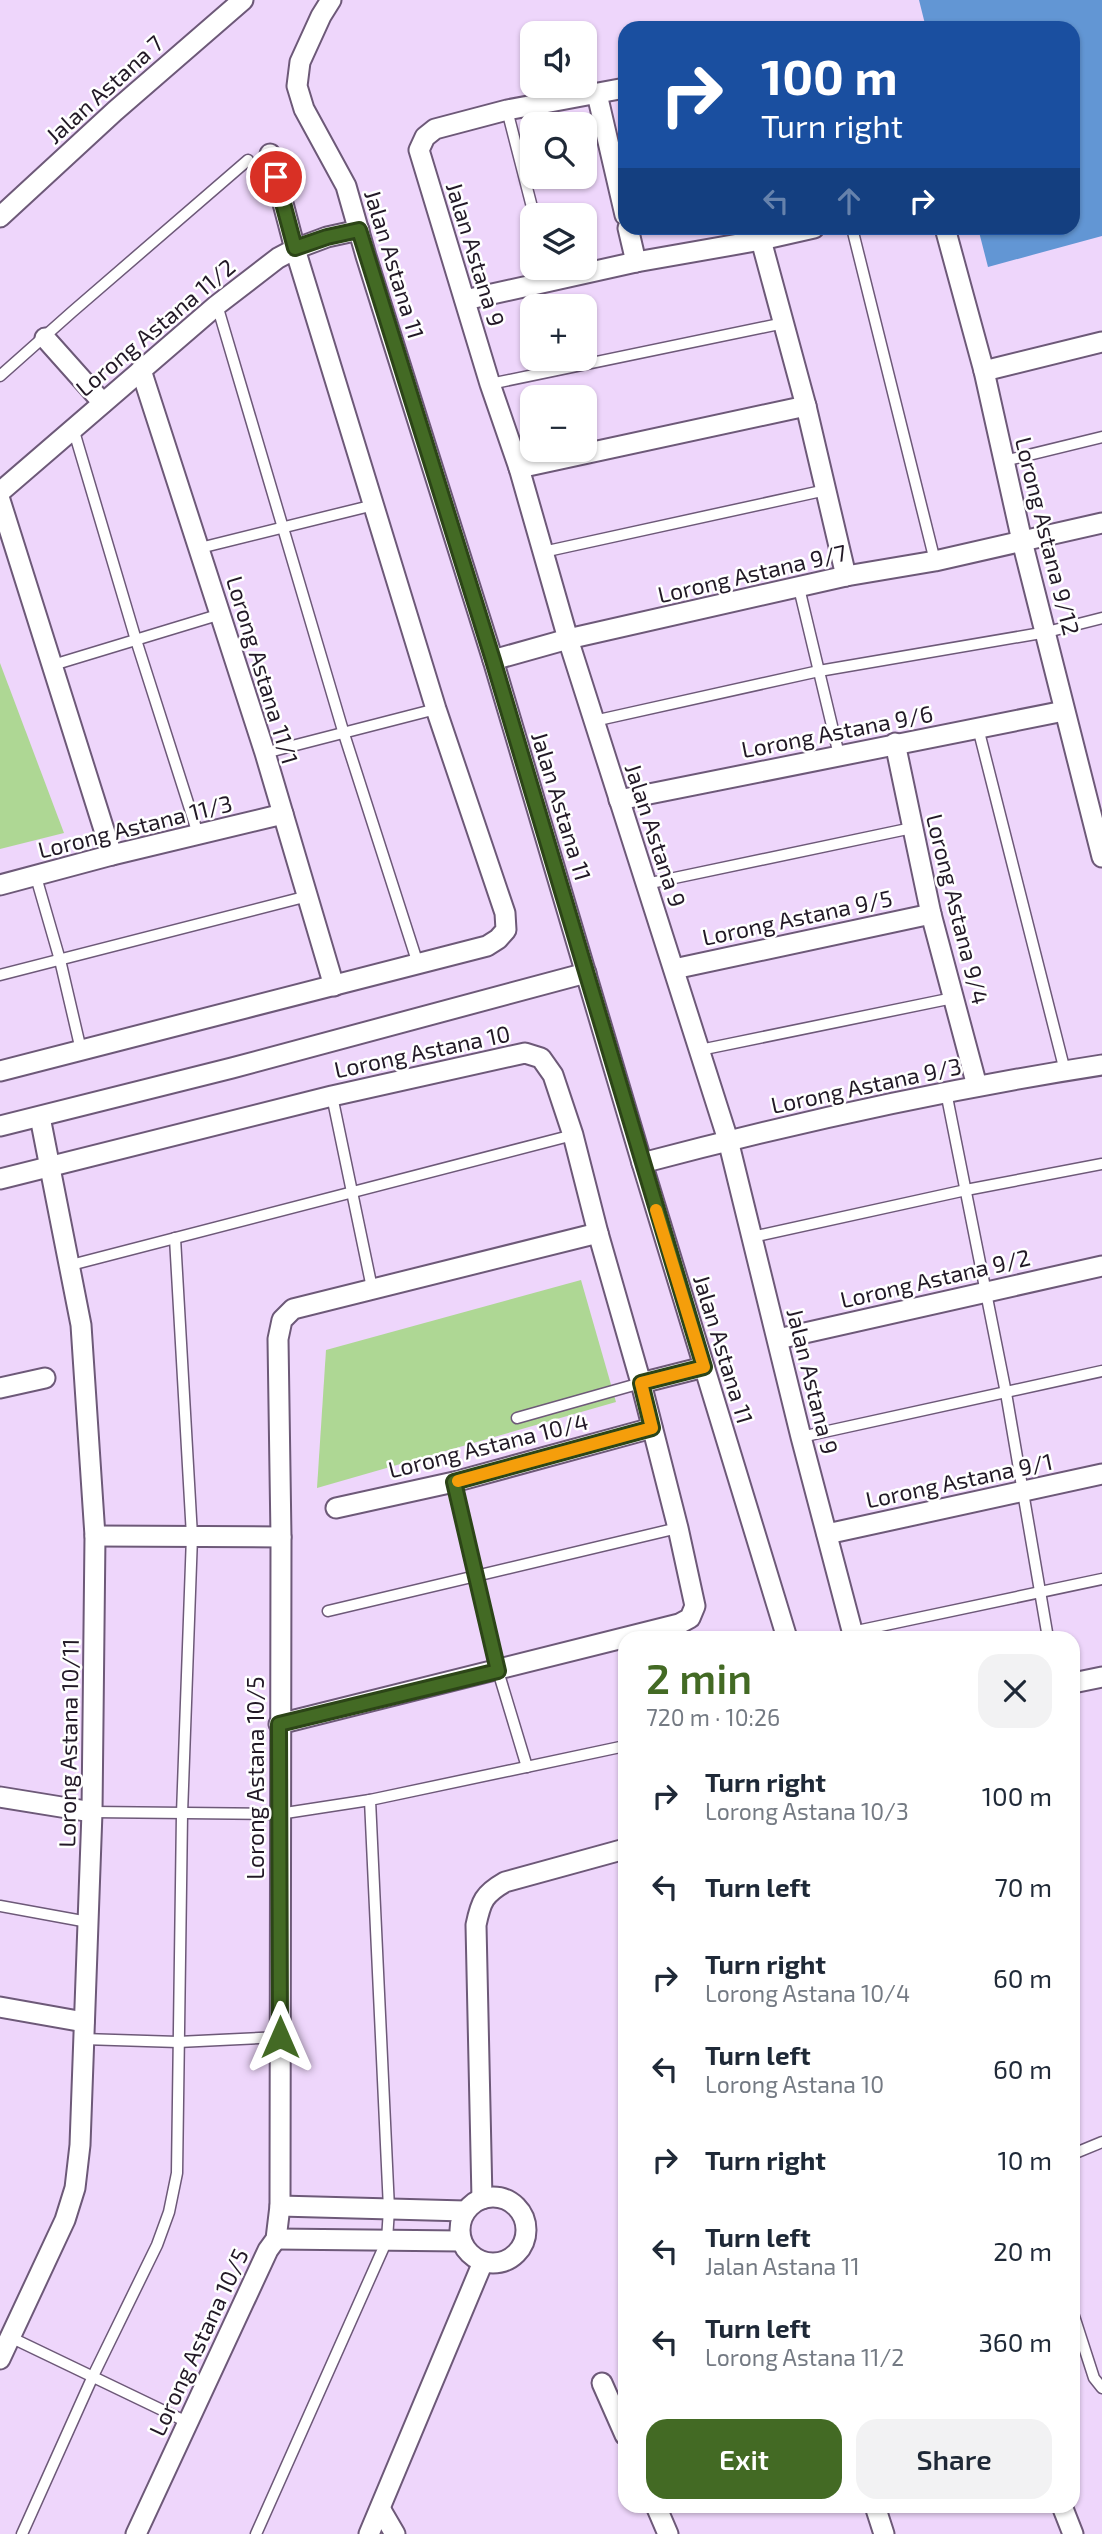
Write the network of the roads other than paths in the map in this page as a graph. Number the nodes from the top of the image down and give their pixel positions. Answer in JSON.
{"nodes":[{"id":1,"x":243,"y":0,"type":"edge"},
{"id":2,"x":331,"y":0,"type":"edge"},
{"id":3,"x":618,"y":90,"type":"edge"},
{"id":4,"x":597,"y":94,"type":"joint"},
{"id":5,"x":574,"y":98,"type":"edge"},
{"id":6,"x":506,"y":110,"type":"junction"},
{"id":7,"x":270,"y":154,"type":"dead end"},
{"id":8,"x":248,"y":160,"type":"dead end"},
{"id":9,"x":618,"y":169,"type":"edge"},
{"id":10,"x":531,"y":203,"type":"edge"},
{"id":11,"x":0,"y":217,"type":"edge"},
{"id":12,"x":359,"y":230,"type":"junction"},
{"id":13,"x":630,"y":235,"type":"edge"},
{"id":14,"x":783,"y":235,"type":"edge"},
{"id":15,"x":854,"y":235,"type":"edge"},
{"id":16,"x":947,"y":235,"type":"edge"},
{"id":17,"x":761,"y":240,"type":"junction"},
{"id":18,"x":295,"y":248,"type":"junction"},
{"id":19,"x":636,"y":262,"type":"junction"},
{"id":20,"x":597,"y":268,"type":"edge"},
{"id":21,"x":532,"y":280,"type":"edge"},
{"id":22,"x":465,"y":300,"type":"junction"},
{"id":23,"x":217,"y":305,"type":"junction"},
{"id":24,"x":783,"y":323,"type":"junction"},
{"id":25,"x":45,"y":338,"type":"junction"},
{"id":26,"x":1102,"y":342,"type":"edge"},
{"id":27,"x":141,"y":370,"type":"junction"},
{"id":28,"x":984,"y":371,"type":"junction"},
{"id":29,"x":0,"y":376,"type":"edge"},
{"id":30,"x":490,"y":384,"type":"junction"},
{"id":31,"x":103,"y":404,"type":"junction"},
{"id":32,"x":806,"y":406,"type":"junction"},
{"id":33,"x":73,"y":428,"type":"junction"},
{"id":34,"x":1102,"y":437,"type":"edge"},
{"id":35,"x":1004,"y":461,"type":"junction"},
{"id":36,"x":519,"y":468,"type":"junction"},
{"id":37,"x":826,"y":490,"type":"junction"},
{"id":38,"x":0,"y":492,"type":"edge"},
{"id":39,"x":0,"y":500,"type":"edge"},
{"id":40,"x":374,"y":505,"type":"junction"},
{"id":41,"x":1102,"y":523,"type":"edge"},
{"id":42,"x":283,"y":527,"type":"junction"},
{"id":43,"x":1022,"y":541,"type":"junction"},
{"id":44,"x":200,"y":548,"type":"junction"},
{"id":45,"x":542,"y":552,"type":"junction"},
{"id":46,"x":934,"y":561,"type":"junction"},
{"id":47,"x":846,"y":576,"type":"junction"},
{"id":48,"x":799,"y":588,"type":"junction"},
{"id":49,"x":220,"y":614,"type":"junction"},
{"id":50,"x":1102,"y":618,"type":"edge"},
{"id":51,"x":1047,"y":632,"type":"junction"},
{"id":52,"x":568,"y":639,"type":"junction"},
{"id":53,"x":136,"y":640,"type":"junction"},
{"id":54,"x":493,"y":660,"type":"junction"},
{"id":55,"x":53,"y":665,"type":"junction"},
{"id":56,"x":819,"y":671,"type":"junction"},
{"id":57,"x":436,"y":709,"type":"junction"},
{"id":58,"x":1064,"y":711,"type":"junction"},
{"id":59,"x":594,"y":721,"type":"junction"},
{"id":60,"x":978,"y":728,"type":"junction"},
{"id":61,"x":344,"y":734,"type":"junction"},
{"id":62,"x":895,"y":743,"type":"junction"},
{"id":63,"x":264,"y":754,"type":"junction"},
{"id":64,"x":839,"y":755,"type":"junction"},
{"id":65,"x":1094,"y":799,"type":"edge"},
{"id":66,"x":619,"y":800,"type":"junction"},
{"id":67,"x":283,"y":814,"type":"junction"},
{"id":68,"x":912,"y":828,"type":"junction"},
{"id":69,"x":198,"y":834,"type":"junction"},
{"id":70,"x":112,"y":855,"type":"junction"},
{"id":71,"x":1102,"y":857,"type":"edge"},
{"id":72,"x":36,"y":877,"type":"junction"},
{"id":73,"x":646,"y":884,"type":"junction"},
{"id":74,"x":0,"y":886,"type":"edge"},
{"id":75,"x":308,"y":896,"type":"junction"},
{"id":76,"x":931,"y":914,"type":"junction"},
{"id":77,"x":60,"y":960,"type":"junction"},
{"id":78,"x":418,"y":965,"type":"junction"},
{"id":79,"x":674,"y":969,"type":"junction"},
{"id":80,"x":586,"y":972,"type":"junction"},
{"id":81,"x":0,"y":975,"type":"edge"},
{"id":82,"x":334,"y":986,"type":"junction"},
{"id":83,"x":953,"y":998,"type":"junction"},
{"id":84,"x":81,"y":1049,"type":"junction"},
{"id":85,"x":700,"y":1050,"type":"junction"},
{"id":86,"x":1102,"y":1065,"type":"edge"},
{"id":87,"x":0,"y":1071,"type":"edge"},
{"id":88,"x":1065,"y":1071,"type":"junction"},
{"id":89,"x":977,"y":1086,"type":"junction"},
{"id":90,"x":946,"y":1092,"type":"junction"},
{"id":91,"x":332,"y":1096,"type":"junction"},
{"id":92,"x":40,"y":1117,"type":"junction"},
{"id":93,"x":0,"y":1126,"type":"edge"},
{"id":94,"x":573,"y":1135,"type":"junction"},
{"id":95,"x":728,"y":1140,"type":"junction"},
{"id":96,"x":642,"y":1163,"type":"junction"},
{"id":97,"x":1102,"y":1164,"type":"edge"},
{"id":98,"x":50,"y":1166,"type":"junction"},
{"id":99,"x":0,"y":1179,"type":"edge"},
{"id":100,"x":966,"y":1190,"type":"junction"},
{"id":101,"x":351,"y":1191,"type":"junction"},
{"id":102,"x":598,"y":1233,"type":"junction"},
{"id":103,"x":752,"y":1237,"type":"junction"},
{"id":104,"x":175,"y":1238,"type":"junction"},
{"id":105,"x":71,"y":1265,"type":"junction"},
{"id":106,"x":1102,"y":1266,"type":"edge"},
{"id":107,"x":372,"y":1288,"type":"junction"},
{"id":108,"x":985,"y":1291,"type":"junction"},
{"id":109,"x":778,"y":1339,"type":"junction"},
{"id":110,"x":704,"y":1367,"type":"junction"},
{"id":111,"x":1102,"y":1371,"type":"edge"},
{"id":112,"x":45,"y":1378,"type":"dead end"},
{"id":113,"x":641,"y":1383,"type":"junction"},
{"id":114,"x":0,"y":1388,"type":"edge"},
{"id":115,"x":1006,"y":1393,"type":"junction"},
{"id":116,"x":517,"y":1418,"type":"dead end"},
{"id":117,"x":652,"y":1428,"type":"junction"},
{"id":118,"x":801,"y":1437,"type":"junction"},
{"id":119,"x":1102,"y":1474,"type":"edge"},
{"id":120,"x":454,"y":1482,"type":"junction"},
{"id":121,"x":1021,"y":1492,"type":"junction"},
{"id":122,"x":336,"y":1508,"type":"dead end"},
{"id":123,"x":678,"y":1528,"type":"junction"},
{"id":124,"x":827,"y":1534,"type":"junction"},
{"id":125,"x":95,"y":1536,"type":"junction"},
{"id":126,"x":192,"y":1536,"type":"junction"},
{"id":127,"x":281,"y":1536,"type":"junction"},
{"id":128,"x":475,"y":1576,"type":"junction"},
{"id":129,"x":1102,"y":1579,"type":"edge"},
{"id":130,"x":1039,"y":1593,"type":"junction"},
{"id":131,"x":328,"y":1611,"type":"dead end"},
{"id":132,"x":652,"y":1631,"type":"edge"},
{"id":133,"x":785,"y":1631,"type":"edge"},
{"id":134,"x":852,"y":1631,"type":"edge"},
{"id":135,"x":871,"y":1631,"type":"edge"},
{"id":136,"x":1047,"y":1631,"type":"edge"},
{"id":137,"x":618,"y":1640,"type":"edge"},
{"id":138,"x":498,"y":1671,"type":"junction"},
{"id":139,"x":1102,"y":1677,"type":"edge"},
{"id":140,"x":1080,"y":1682,"type":"edge"},
{"id":141,"x":279,"y":1724,"type":"junction"},
{"id":142,"x":618,"y":1748,"type":"edge"},
{"id":143,"x":527,"y":1767,"type":"junction"},
{"id":144,"x":0,"y":1797,"type":"edge"},
{"id":145,"x":370,"y":1800,"type":"junction"},
{"id":146,"x":92,"y":1812,"type":"junction"},
{"id":147,"x":182,"y":1814,"type":"junction"},
{"id":148,"x":279,"y":1814,"type":"junction"},
{"id":149,"x":618,"y":1851,"type":"edge"},
{"id":150,"x":0,"y":1906,"type":"edge"},
{"id":151,"x":88,"y":1922,"type":"junction"},
{"id":152,"x":0,"y":2007,"type":"edge"},
{"id":153,"x":83,"y":2031,"type":"junction"},
{"id":154,"x":280,"y":2037,"type":"junction"},
{"id":155,"x":178,"y":2042,"type":"junction"},
{"id":156,"x":1102,"y":2143,"type":"edge"},
{"id":157,"x":1080,"y":2151,"type":"edge"},
{"id":158,"x":482,"y":2199,"type":"junction"},
{"id":159,"x":280,"y":2206,"type":"junction"},
{"id":160,"x":389,"y":2209,"type":"junction"},
{"id":161,"x":465,"y":2211,"type":"junction"},
{"id":162,"x":276,"y":2239,"type":"junction"},
{"id":163,"x":387,"y":2240,"type":"junction"},
{"id":164,"x":461,"y":2241,"type":"junction"},
{"id":165,"x":483,"y":2262,"type":"junction"},
{"id":166,"x":1080,"y":2335,"type":"edge"},
{"id":167,"x":10,"y":2337,"type":"junction"},
{"id":168,"x":0,"y":2359,"type":"edge"},
{"id":169,"x":93,"y":2376,"type":"junction"},
{"id":170,"x":602,"y":2382,"type":"dead end"},
{"id":171,"x":1102,"y":2388,"type":"edge"},
{"id":172,"x":618,"y":2419,"type":"edge"},
{"id":173,"x":187,"y":2422,"type":"junction"},
{"id":174,"x":381,"y":2511,"type":"junction"},
{"id":175,"x":659,"y":2513,"type":"edge"},
{"id":176,"x":877,"y":2513,"type":"edge"},
{"id":177,"x":1065,"y":2513,"type":"edge"},
{"id":178,"x":22,"y":2534,"type":"edge"},
{"id":179,"x":136,"y":2534,"type":"edge"},
{"id":180,"x":256,"y":2534,"type":"edge"},
{"id":181,"x":369,"y":2534,"type":"edge"},
{"id":182,"x":395,"y":2534,"type":"edge"},
{"id":183,"x":668,"y":2534,"type":"edge"},
{"id":184,"x":884,"y":2534,"type":"edge"},
{"id":185,"x":1073,"y":2534,"type":"edge"}],
"edges":[{"from":1,"to":11,"type":"street","name":"Jalan Astana 7"},
{"from":2,"to":12,"type":"street","name":"Jalan Astana 11"},
{"from":3,"to":4,"type":"street"},
{"from":4,"to":9,"type":"street"},
{"from":5,"to":6,"type":"street"},
{"from":6,"to":10,"type":"lane"},
{"from":6,"to":22,"type":"street","name":"Jalan Astana 9"},
{"from":7,"to":18,"type":"street"},
{"from":8,"to":25,"type":"lane"},
{"from":12,"to":18,"type":"street","name":"Lorong Astana 11/2"},
{"from":12,"to":54,"type":"street","name":"Jalan Astana 11"},
{"from":13,"to":19,"type":"street"},
{"from":14,"to":17,"type":"street"},
{"from":15,"to":46,"type":"lane"},
{"from":16,"to":28,"type":"street","name":"Lorong Astana 9/12"},
{"from":17,"to":19,"type":"street"},
{"from":17,"to":24,"type":"street"},
{"from":18,"to":23,"type":"street","name":"Lorong Astana 11/2"},
{"from":18,"to":40,"type":"street"},
{"from":19,"to":20,"type":"street"},
{"from":21,"to":22,"type":"street"},
{"from":22,"to":30,"type":"street","name":"Jalan Astana 9"},
{"from":23,"to":27,"type":"street","name":"Lorong Astana 11/2"},
{"from":23,"to":42,"type":"lane"},
{"from":24,"to":30,"type":"lane"},
{"from":24,"to":32,"type":"street"},
{"from":25,"to":29,"type":"lane"},
{"from":25,"to":31,"type":"street"},
{"from":26,"to":28,"type":"street"},
{"from":27,"to":31,"type":"street","name":"Lorong Astana 11/2"},
{"from":27,"to":44,"type":"street","name":"Lorong Astana 11/1"},
{"from":28,"to":35,"type":"street","name":"Lorong Astana 9/12"},
{"from":30,"to":36,"type":"street","name":"Jalan Astana 9"},
{"from":31,"to":33,"type":"street","name":"Lorong Astana 11/2"},
{"from":32,"to":36,"type":"street"},
{"from":32,"to":37,"type":"street"},
{"from":33,"to":38,"type":"street","name":"Lorong Astana 11/2"},
{"from":33,"to":53,"type":"lane"},
{"from":34,"to":35,"type":"lane"},
{"from":35,"to":43,"type":"street","name":"Lorong Astana 9/12"},
{"from":36,"to":45,"type":"street","name":"Jalan Astana 9"},
{"from":37,"to":45,"type":"lane"},
{"from":37,"to":47,"type":"street"},
{"from":39,"to":55,"type":"street"},
{"from":40,"to":42,"type":"lane"},
{"from":40,"to":57,"type":"street"},
{"from":41,"to":43,"type":"street","name":"Lorong Astana 9/7"},
{"from":42,"to":44,"type":"lane"},
{"from":42,"to":61,"type":"lane"},
{"from":43,"to":46,"type":"street","name":"Lorong Astana 9/7"},
{"from":43,"to":51,"type":"street","name":"Lorong Astana 9/12"},
{"from":44,"to":49,"type":"street","name":"Lorong Astana 11/1"},
{"from":45,"to":52,"type":"street","name":"Jalan Astana 9"},
{"from":46,"to":47,"type":"street","name":"Lorong Astana 9/7"},
{"from":47,"to":48,"type":"street","name":"Lorong Astana 9/7"},
{"from":48,"to":52,"type":"street","name":"Lorong Astana 9/7"},
{"from":48,"to":56,"type":"lane"},
{"from":49,"to":53,"type":"lane"},
{"from":49,"to":63,"type":"street","name":"Lorong Astana 11/1"},
{"from":50,"to":51,"type":"lane"},
{"from":51,"to":56,"type":"lane"},
{"from":51,"to":58,"type":"street","name":"Lorong Astana 9/12"},
{"from":52,"to":54,"type":"street","name":"Lorong Astana 9/7"},
{"from":52,"to":59,"type":"street","name":"Jalan Astana 9"},
{"from":53,"to":55,"type":"lane"},
{"from":53,"to":69,"type":"lane"},
{"from":54,"to":80,"type":"street","name":"Jalan Astana 11"},
{"from":55,"to":70,"type":"street"},
{"from":56,"to":59,"type":"lane"},
{"from":56,"to":64,"type":"lane"},
{"from":57,"to":61,"type":"lane"},
{"from":57,"to":78,"type":"street"},
{"from":58,"to":60,"type":"street","name":"Lorong Astana 9/6"},
{"from":58,"to":65,"type":"street","name":"Lorong Astana 9/12"},
{"from":59,"to":66,"type":"street","name":"Jalan Astana 9"},
{"from":60,"to":62,"type":"street","name":"Lorong Astana 9/6"},
{"from":60,"to":88,"type":"lane"},
{"from":61,"to":63,"type":"lane"},
{"from":61,"to":78,"type":"lane"},
{"from":62,"to":64,"type":"street","name":"Lorong Astana 9/6"},
{"from":62,"to":68,"type":"street","name":"Lorong Astana 9/4"},
{"from":63,"to":67,"type":"street","name":"Lorong Astana 11/1"},
{"from":64,"to":66,"type":"street","name":"Lorong Astana 9/6"},
{"from":65,"to":71,"type":"street","name":"Lorong Astana 9/12"},
{"from":66,"to":73,"type":"street","name":"Jalan Astana 9"},
{"from":67,"to":69,"type":"street","name":"Lorong Astana 11/3"},
{"from":67,"to":75,"type":"street","name":"Lorong Astana 11/1"},
{"from":68,"to":73,"type":"lane"},
{"from":68,"to":76,"type":"street","name":"Lorong Astana 9/4"},
{"from":69,"to":70,"type":"street","name":"Lorong Astana 11/3"},
{"from":70,"to":72,"type":"street","name":"Lorong Astana 11/3"},
{"from":72,"to":74,"type":"street","name":"Lorong Astana 11/3"},
{"from":72,"to":77,"type":"lane"},
{"from":73,"to":79,"type":"street","name":"Jalan Astana 9"},
{"from":75,"to":77,"type":"lane"},
{"from":75,"to":82,"type":"street","name":"Lorong Astana 11/1"},
{"from":76,"to":79,"type":"street","name":"Lorong Astana 9/5"},
{"from":76,"to":83,"type":"street","name":"Lorong Astana 9/4"},
{"from":77,"to":81,"type":"lane"},
{"from":77,"to":84,"type":"lane"},
{"from":78,"to":82,"type":"street"},
{"from":79,"to":85,"type":"street","name":"Jalan Astana 9"},
{"from":80,"to":92,"type":"street"},
{"from":80,"to":96,"type":"street","name":"Jalan Astana 11"},
{"from":82,"to":84,"type":"street"},
{"from":83,"to":85,"type":"lane"},
{"from":83,"to":89,"type":"street","name":"Lorong Astana 9/4"},
{"from":84,"to":87,"type":"street"},
{"from":85,"to":95,"type":"street","name":"Jalan Astana 9"},
{"from":86,"to":88,"type":"street","name":"Lorong Astana 9/3"},
{"from":88,"to":89,"type":"street","name":"Lorong Astana 9/3"},
{"from":89,"to":90,"type":"street","name":"Lorong Astana 9/3"},
{"from":90,"to":95,"type":"street","name":"Lorong Astana 9/3"},
{"from":90,"to":100,"type":"lane"},
{"from":91,"to":94,"type":"street","name":"Lorong Astana 10"},
{"from":91,"to":98,"type":"street","name":"Lorong Astana 10"},
{"from":91,"to":101,"type":"lane"},
{"from":92,"to":93,"type":"street"},
{"from":92,"to":98,"type":"street","name":"Lorong Astana 10/11"},
{"from":94,"to":101,"type":"lane"},
{"from":94,"to":102,"type":"street","name":"Lorong Astana 10"},
{"from":95,"to":96,"type":"street","name":"Lorong Astana 9/3"},
{"from":95,"to":103,"type":"street","name":"Jalan Astana 9"},
{"from":96,"to":110,"type":"street","name":"Jalan Astana 11"},
{"from":97,"to":100,"type":"lane"},
{"from":98,"to":99,"type":"street","name":"Lorong Astana 10"},
{"from":98,"to":105,"type":"street","name":"Lorong Astana 10/11"},
{"from":100,"to":103,"type":"lane"},
{"from":100,"to":108,"type":"lane"},
{"from":101,"to":104,"type":"lane"},
{"from":101,"to":107,"type":"lane"},
{"from":102,"to":107,"type":"street","name":"Lorong Astana 10/5"},
{"from":102,"to":113,"type":"street","name":"Lorong Astana 10"},
{"from":103,"to":109,"type":"street","name":"Jalan Astana 9"},
{"from":104,"to":105,"type":"lane"},
{"from":104,"to":126,"type":"lane"},
{"from":105,"to":125,"type":"street","name":"Lorong Astana 10/11"},
{"from":106,"to":108,"type":"street","name":"Lorong Astana 9/2"},
{"from":107,"to":127,"type":"street","name":"Lorong Astana 10/5"},
{"from":108,"to":109,"type":"street","name":"Lorong Astana 9/2"},
{"from":108,"to":115,"type":"lane"},
{"from":109,"to":118,"type":"street","name":"Jalan Astana 9"},
{"from":110,"to":113,"type":"street"},
{"from":110,"to":133,"type":"street","name":"Jalan Astana 11"},
{"from":111,"to":115,"type":"lane"},
{"from":112,"to":114,"type":"street"},
{"from":113,"to":116,"type":"lane"},
{"from":113,"to":117,"type":"street","name":"Lorong Astana 10"},
{"from":115,"to":118,"type":"lane"},
{"from":115,"to":121,"type":"lane"},
{"from":117,"to":120,"type":"street","name":"Lorong Astana 10/4"},
{"from":117,"to":123,"type":"street","name":"Lorong Astana 10"},
{"from":118,"to":124,"type":"street","name":"Jalan Astana 9"},
{"from":119,"to":121,"type":"street","name":"Lorong Astana 9/1"},
{"from":120,"to":122,"type":"street","name":"Lorong Astana 10/4"},
{"from":120,"to":128,"type":"lane"},
{"from":121,"to":124,"type":"street","name":"Lorong Astana 9/1"},
{"from":121,"to":130,"type":"lane"},
{"from":123,"to":128,"type":"lane"},
{"from":123,"to":132,"type":"street","name":"Lorong Astana 10"},
{"from":124,"to":134,"type":"street","name":"Jalan Astana 9"},
{"from":125,"to":126,"type":"street"},
{"from":125,"to":146,"type":"street","name":"Lorong Astana 10/11"},
{"from":126,"to":127,"type":"street"},
{"from":126,"to":147,"type":"lane"},
{"from":127,"to":141,"type":"street","name":"Lorong Astana 10/5"},
{"from":128,"to":131,"type":"lane"},
{"from":128,"to":138,"type":"lane"},
{"from":129,"to":130,"type":"lane"},
{"from":130,"to":135,"type":"lane"},
{"from":130,"to":136,"type":"lane"},
{"from":137,"to":138,"type":"street","name":"Lorong Astana 10"},
{"from":138,"to":141,"type":"street"},
{"from":138,"to":143,"type":"lane"},
{"from":139,"to":140,"type":"street"},
{"from":141,"to":148,"type":"street","name":"Lorong Astana 10/5"},
{"from":142,"to":143,"type":"lane"},
{"from":143,"to":145,"type":"lane"},
{"from":144,"to":146,"type":"street"},
{"from":145,"to":148,"type":"lane"},
{"from":145,"to":160,"type":"lane"},
{"from":146,"to":147,"type":"lane"},
{"from":146,"to":151,"type":"street","name":"Lorong Astana 10/11"},
{"from":147,"to":148,"type":"lane"},
{"from":147,"to":155,"type":"lane"},
{"from":148,"to":154,"type":"street","name":"Lorong Astana 10/5"},
{"from":149,"to":158,"type":"street"},
{"from":150,"to":151,"type":"lane"},
{"from":151,"to":153,"type":"street","name":"Lorong Astana 10/11"},
{"from":152,"to":153,"type":"street"},
{"from":153,"to":155,"type":"lane"},
{"from":153,"to":167,"type":"street","name":"Lorong Astana 10/11"},
{"from":154,"to":155,"type":"lane"},
{"from":154,"to":159,"type":"street","name":"Lorong Astana 10/5"},
{"from":155,"to":169,"type":"lane"},
{"from":156,"to":157,"type":"lane"},
{"from":158,"to":161,"type":"street"},
{"from":158,"to":165,"type":"street"},
{"from":159,"to":160,"type":"street"},
{"from":159,"to":162,"type":"street","name":"Lorong Astana 10/5"},
{"from":160,"to":161,"type":"street"},
{"from":160,"to":163,"type":"lane"},
{"from":161,"to":164,"type":"street"},
{"from":162,"to":163,"type":"street"},
{"from":162,"to":173,"type":"street","name":"Lorong Astana 10/5"},
{"from":163,"to":164,"type":"street"},
{"from":163,"to":180,"type":"lane"},
{"from":164,"to":165,"type":"street"},
{"from":165,"to":174,"type":"street"},
{"from":166,"to":171,"type":"lane"},
{"from":167,"to":168,"type":"street","name":"Lorong Astana 10/11"},
{"from":167,"to":169,"type":"lane"},
{"from":169,"to":173,"type":"lane"},
{"from":169,"to":178,"type":"lane"},
{"from":170,"to":172,"type":"street"},
{"from":173,"to":179,"type":"street","name":"Lorong Astana 10/5"},
{"from":174,"to":181,"type":"street"},
{"from":174,"to":182,"type":"street"},
{"from":175,"to":183,"type":"street"},
{"from":176,"to":184,"type":"street"},
{"from":177,"to":185,"type":"street"}]}
